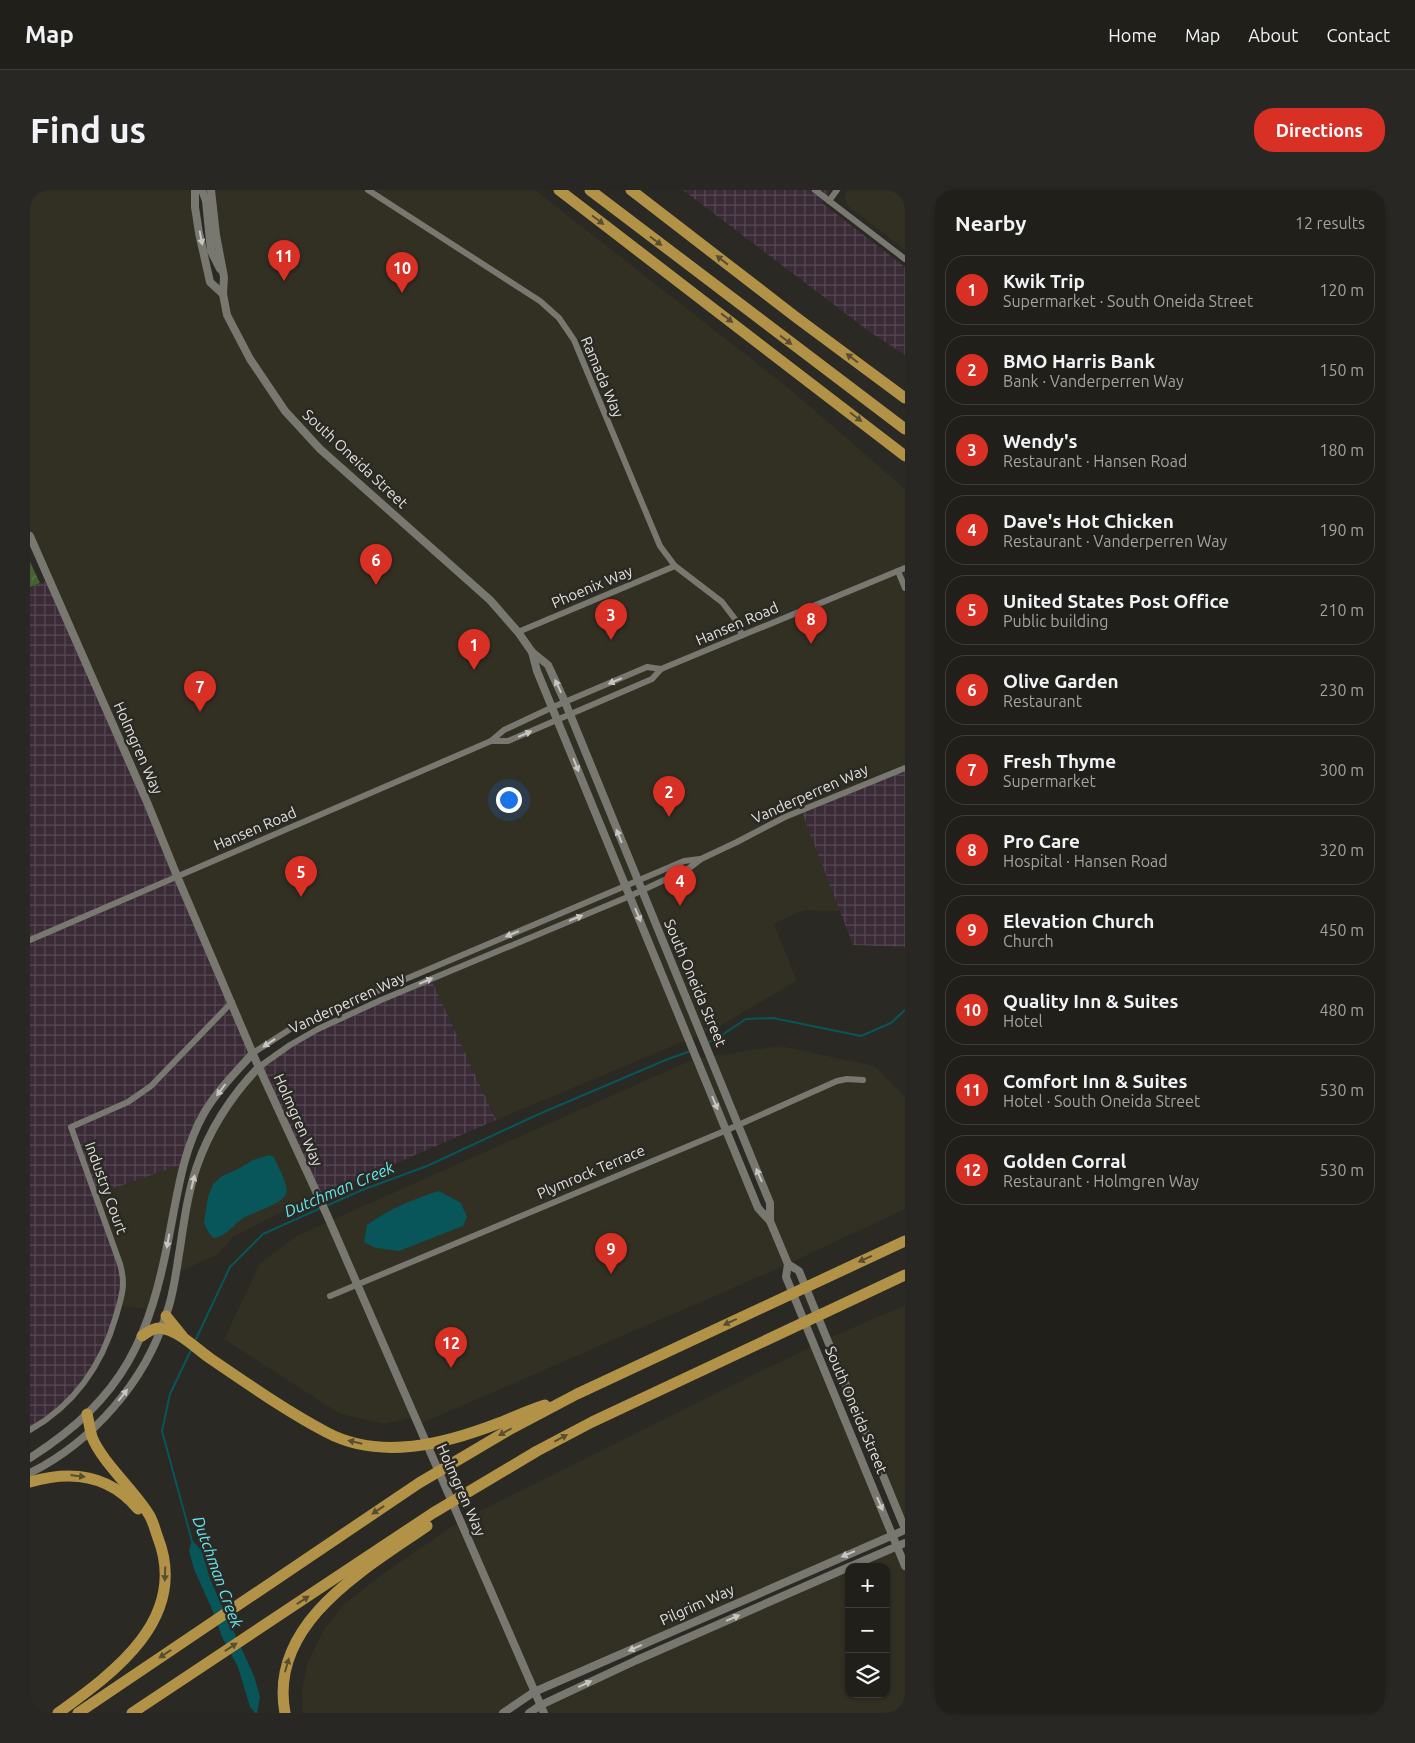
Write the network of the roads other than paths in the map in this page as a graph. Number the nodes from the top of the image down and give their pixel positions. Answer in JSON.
{"nodes":[{"id":1,"x":195,"y":190,"type":"edge"},
{"id":2,"x":202,"y":190,"type":"edge"},
{"id":3,"x":211,"y":190,"type":"edge"},
{"id":4,"x":368,"y":190,"type":"edge"},
{"id":5,"x":559,"y":190,"type":"edge"},
{"id":6,"x":590,"y":190,"type":"edge"},
{"id":7,"x":631,"y":190,"type":"edge"},
{"id":8,"x":815,"y":190,"type":"edge"},
{"id":9,"x":837,"y":190,"type":"edge"},
{"id":10,"x":829,"y":201,"type":"junction"},
{"id":11,"x":905,"y":259,"type":"edge"},
{"id":12,"x":224,"y":278,"type":"junction"},
{"id":13,"x":223,"y":294,"type":"junction"},
{"id":14,"x":905,"y":398,"type":"edge"},
{"id":15,"x":905,"y":429,"type":"edge"},
{"id":16,"x":905,"y":456,"type":"edge"},
{"id":17,"x":30,"y":536,"type":"edge"},
{"id":18,"x":675,"y":566,"type":"junction"},
{"id":19,"x":905,"y":568,"type":"edge"},
{"id":20,"x":898,"y":571,"type":"junction"},
{"id":21,"x":905,"y":588,"type":"edge"},
{"id":22,"x":518,"y":632,"type":"junction"},
{"id":23,"x":742,"y":635,"type":"junction"},
{"id":24,"x":532,"y":652,"type":"junction"},
{"id":25,"x":662,"y":669,"type":"junction"},
{"id":26,"x":565,"y":702,"type":"junction"},
{"id":27,"x":552,"y":707,"type":"junction"},
{"id":28,"x":570,"y":714,"type":"junction"},
{"id":29,"x":558,"y":720,"type":"junction"},
{"id":30,"x":491,"y":741,"type":"junction"},
{"id":31,"x":905,"y":768,"type":"edge"},
{"id":32,"x":701,"y":859,"type":"junction"},
{"id":33,"x":177,"y":876,"type":"junction"},
{"id":34,"x":638,"y":881,"type":"junction"},
{"id":35,"x":626,"y":886,"type":"junction"},
{"id":36,"x":642,"y":890,"type":"junction"},
{"id":37,"x":630,"y":896,"type":"junction"},
{"id":38,"x":30,"y":940,"type":"edge"},
{"id":39,"x":232,"y":1002,"type":"junction"},
{"id":40,"x":253,"y":1053,"type":"junction"},
{"id":41,"x":259,"y":1067,"type":"junction"},
{"id":42,"x":863,"y":1080,"type":"dead end"},
{"id":43,"x":738,"y":1124,"type":"junction"},
{"id":44,"x":726,"y":1130,"type":"junction"},
{"id":45,"x":770,"y":1221,"type":"junction"},
{"id":46,"x":905,"y":1241,"type":"edge"},
{"id":47,"x":788,"y":1264,"type":"junction"},
{"id":48,"x":905,"y":1274,"type":"edge"},
{"id":49,"x":356,"y":1284,"type":"junction"},
{"id":50,"x":330,"y":1296,"type":"dead end"},
{"id":51,"x":166,"y":1316,"type":"junction"},
{"id":52,"x":161,"y":1329,"type":"junction"},
{"id":53,"x":142,"y":1336,"type":"junction"},
{"id":54,"x":184,"y":1338,"type":"junction"},
{"id":55,"x":568,"y":1398,"type":"junction"},
{"id":56,"x":87,"y":1414,"type":"junction"},
{"id":57,"x":30,"y":1430,"type":"edge"},
{"id":58,"x":90,"y":1431,"type":"junction"},
{"id":59,"x":30,"y":1458,"type":"edge"},
{"id":60,"x":30,"y":1473,"type":"edge"},
{"id":61,"x":30,"y":1482,"type":"edge"},
{"id":62,"x":434,"y":1516,"type":"junction"},
{"id":63,"x":154,"y":1527,"type":"junction"},
{"id":64,"x":905,"y":1530,"type":"edge"},
{"id":65,"x":893,"y":1535,"type":"junction"},
{"id":66,"x":905,"y":1543,"type":"edge"},
{"id":67,"x":897,"y":1546,"type":"junction"},
{"id":68,"x":858,"y":1563,"type":"edge"},
{"id":69,"x":905,"y":1566,"type":"edge"},
{"id":70,"x":845,"y":1569,"type":"edge"},
{"id":71,"x":534,"y":1692,"type":"junction"},
{"id":72,"x":542,"y":1709,"type":"edge"},
{"id":73,"x":58,"y":1713,"type":"edge"},
{"id":74,"x":78,"y":1713,"type":"edge"},
{"id":75,"x":132,"y":1713,"type":"edge"},
{"id":76,"x":285,"y":1713,"type":"edge"},
{"id":77,"x":503,"y":1713,"type":"edge"},
{"id":78,"x":529,"y":1713,"type":"edge"}],
"edges":[{"from":1,"to":13,"type":"street","one_way":true},
{"from":2,"to":12,"type":"street"},
{"from":3,"to":12,"type":"street","name":"South Oneida Street"},
{"from":4,"to":18,"type":"street","name":"Ramada Way"},
{"from":5,"to":16,"type":"highway","one_way":true},
{"from":6,"to":15,"type":"highway","one_way":true},
{"from":14,"to":7,"type":"highway","one_way":true},
{"from":8,"to":10,"type":"street"},
{"from":9,"to":10,"type":"street"},
{"from":10,"to":11,"type":"street"},
{"from":12,"to":13,"type":"street","name":"South Oneida Street"},
{"from":13,"to":22,"type":"street","name":"South Oneida Street"},
{"from":17,"to":33,"type":"street","name":"Holmgren Way"},
{"from":18,"to":22,"type":"street","name":"Phoenix Way"},
{"from":18,"to":23,"type":"street","name":"Ramada Way"},
{"from":19,"to":20,"type":"street","name":"Hansen Road"},
{"from":20,"to":21,"type":"street"},
{"from":20,"to":23,"type":"street","name":"Hansen Road"},
{"from":22,"to":24,"type":"street","name":"South Oneida Street"},
{"from":23,"to":25,"type":"street","name":"Hansen Road"},
{"from":26,"to":24,"type":"street","name":"South Oneida Street","one_way":true},
{"from":24,"to":27,"type":"street","name":"South Oneida Street"},
{"from":25,"to":26,"type":"street","name":"Hansen Road","one_way":true},
{"from":25,"to":28,"type":"street","name":"Hansen Road"},
{"from":26,"to":27,"type":"street","name":"Hansen Road"},
{"from":26,"to":28,"type":"street","name":"South Oneida Street"},
{"from":27,"to":29,"type":"street","name":"South Oneida Street"},
{"from":27,"to":30,"type":"street","name":"Hansen Road"},
{"from":28,"to":29,"type":"street","name":"Hansen Road"},
{"from":34,"to":28,"type":"street","name":"South Oneida Street","one_way":true},
{"from":30,"to":29,"type":"street","name":"Hansen Road","one_way":true},
{"from":29,"to":35,"type":"street","name":"South Oneida Street","one_way":true},
{"from":30,"to":33,"type":"street","name":"Hansen Road"},
{"from":31,"to":32,"type":"street","name":"Vanderperren Way"},
{"from":32,"to":34,"type":"street","name":"Vanderperren Way"},
{"from":32,"to":36,"type":"street","name":"Vanderperren Way"},
{"from":33,"to":38,"type":"street","name":"Hansen Road"},
{"from":33,"to":39,"type":"street","name":"Holmgren Way"},
{"from":34,"to":35,"type":"street","name":"Vanderperren Way"},
{"from":34,"to":36,"type":"street","name":"South Oneida Street"},
{"from":35,"to":37,"type":"street","name":"South Oneida Street"},
{"from":35,"to":40,"type":"street","name":"Vanderperren Way","one_way":true},
{"from":36,"to":37,"type":"street","name":"Vanderperren Way"},
{"from":36,"to":43,"type":"street","name":"South Oneida Street"},
{"from":41,"to":37,"type":"street","name":"Vanderperren Way","one_way":true},
{"from":37,"to":44,"type":"street","name":"South Oneida Street","one_way":true},
{"from":39,"to":40,"type":"street","name":"Holmgren Way"},
{"from":39,"to":57,"type":"street","name":"Industry Court"},
{"from":40,"to":41,"type":"street","name":"Holmgren Way"},
{"from":40,"to":53,"type":"street","name":"Vanderperren Way","one_way":true},
{"from":41,"to":49,"type":"street","name":"Holmgren Way"},
{"from":51,"to":41,"type":"street","name":"Vanderperren Way","one_way":true},
{"from":42,"to":43,"type":"street","name":"Plymrock Terrace"},
{"from":43,"to":44,"type":"street","name":"Plymrock Terrace"},
{"from":45,"to":43,"type":"street","name":"South Oneida Street","one_way":true},
{"from":44,"to":45,"type":"street","name":"South Oneida Street"},
{"from":44,"to":49,"type":"street","name":"Plymrock Terrace"},
{"from":45,"to":47,"type":"street","name":"South Oneida Street"},
{"from":46,"to":55,"type":"highway","one_way":true},
{"from":47,"to":64,"type":"street","name":"South Oneida Street"},
{"from":47,"to":65,"type":"street","name":"South Oneida Street","one_way":true},
{"from":62,"to":48,"type":"highway","one_way":true},
{"from":49,"to":50,"type":"street","name":"Plymrock Terrace"},
{"from":49,"to":71,"type":"street","name":"Holmgren Way"},
{"from":51,"to":52,"type":"street","name":"Vanderperren Way"},
{"from":51,"to":54,"type":"highway"},
{"from":52,"to":53,"type":"highway"},
{"from":52,"to":54,"type":"highway"},
{"from":58,"to":52,"type":"street","name":"Vanderperren Way","one_way":true},
{"from":53,"to":56,"type":"street","name":"Vanderperren Way"},
{"from":55,"to":54,"type":"highway","one_way":true},
{"from":55,"to":74,"type":"highway","one_way":true},
{"from":56,"to":58,"type":"highway"},
{"from":56,"to":59,"type":"street","name":"Vanderperren Way"},
{"from":58,"to":60,"type":"street","name":"Vanderperren Way"},
{"from":58,"to":63,"type":"highway"},
{"from":61,"to":63,"type":"highway","one_way":true},
{"from":75,"to":62,"type":"highway","one_way":true},
{"from":76,"to":62,"type":"highway","one_way":true},
{"from":63,"to":73,"type":"highway","one_way":true},
{"from":64,"to":65,"type":"street","name":"Pilgrim Way"},
{"from":65,"to":67,"type":"street","name":"South Oneida Street"},
{"from":65,"to":71,"type":"street","name":"Pilgrim Way","one_way":true},
{"from":66,"to":67,"type":"street","name":"Pilgrim Way"},
{"from":67,"to":68,"type":"street","name":"Pilgrim Way"},
{"from":67,"to":69,"type":"street","name":"South Oneida Street"},
{"from":72,"to":70,"type":"street","name":"Pilgrim Way","one_way":true},
{"from":71,"to":72,"type":"street","name":"Holmgren Way"},
{"from":71,"to":77,"type":"street","name":"Pilgrim Way"},
{"from":72,"to":78,"type":"street","name":"Pilgrim Way"}]}
